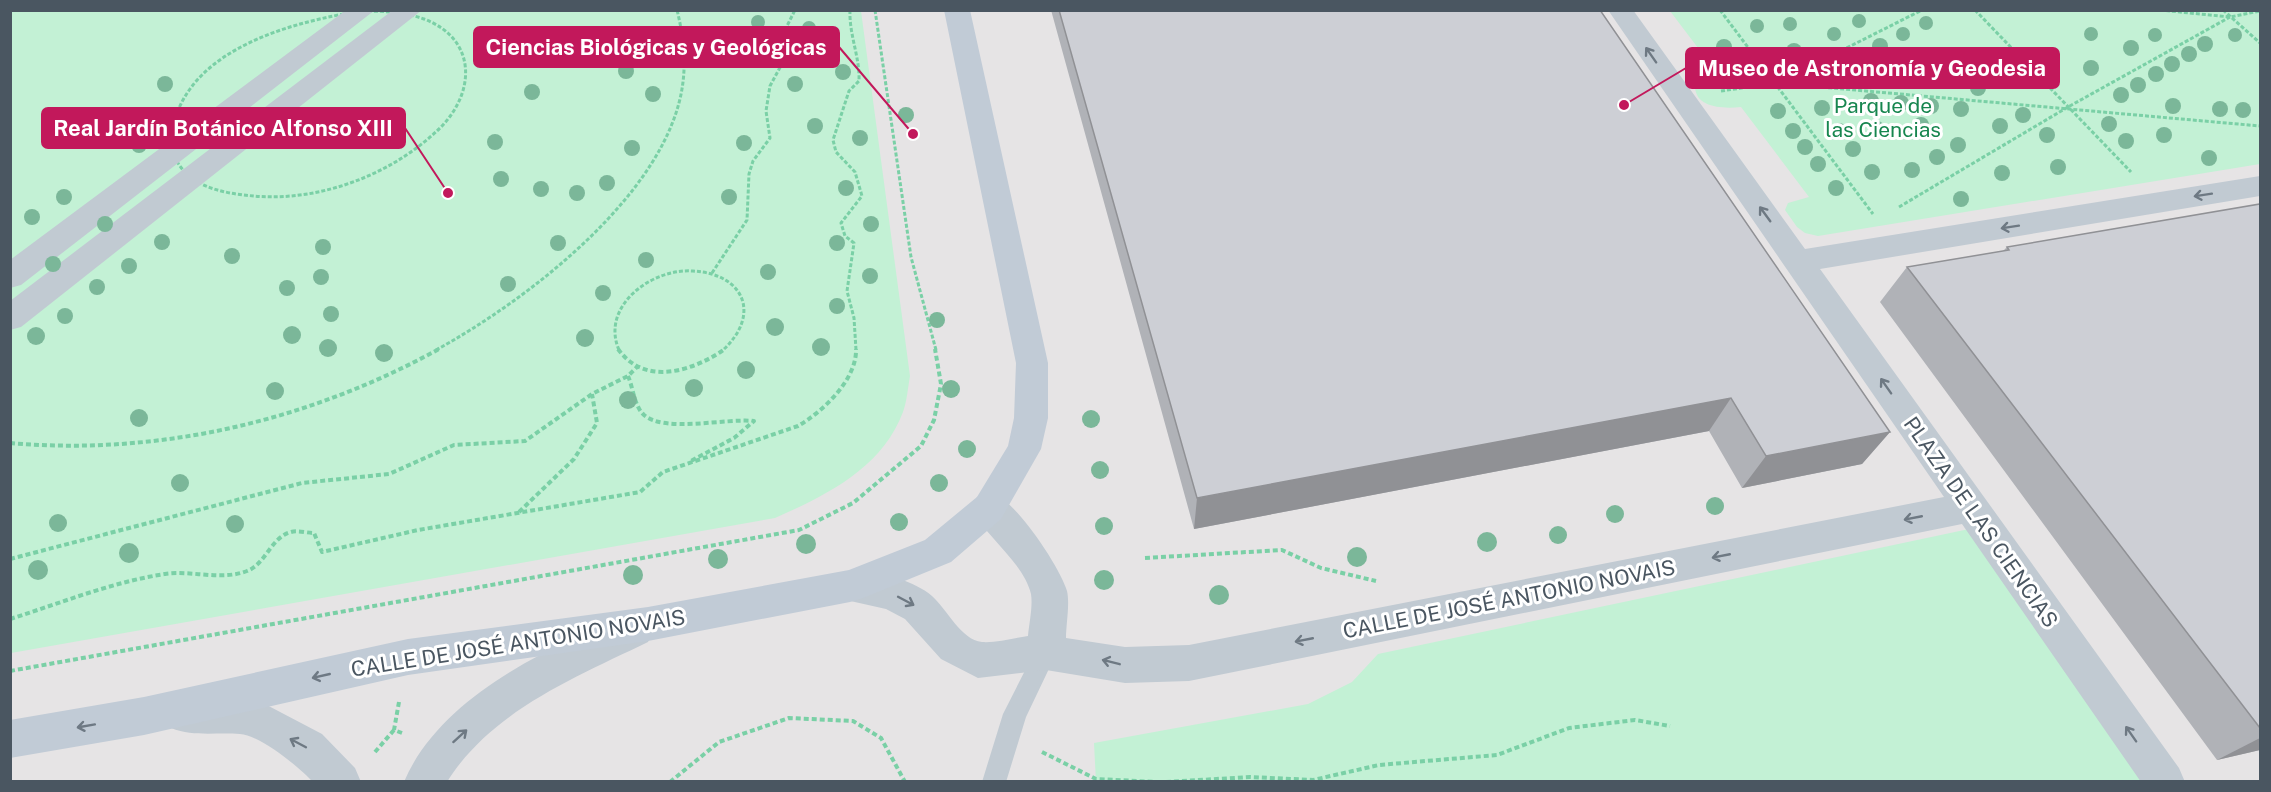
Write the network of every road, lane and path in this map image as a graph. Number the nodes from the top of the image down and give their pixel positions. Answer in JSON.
{"nodes":[{"id":1,"x":363,"y":10,"type":"edge"},
{"id":2,"x":677,"y":10,"type":"edge"},
{"id":3,"x":795,"y":10,"type":"edge"},
{"id":4,"x":850,"y":10,"type":"edge"},
{"id":5,"x":875,"y":10,"type":"edge"},
{"id":6,"x":957,"y":10,"type":"edge"},
{"id":7,"x":1620,"y":10,"type":"edge"},
{"id":8,"x":1720,"y":10,"type":"edge"},
{"id":9,"x":1922,"y":10,"type":"edge"},
{"id":10,"x":1975,"y":10,"type":"edge"},
{"id":11,"x":2160,"y":10,"type":"edge"},
{"id":12,"x":2223,"y":10,"type":"edge"},
{"id":13,"x":2260,"y":11,"type":"edge"},
{"id":14,"x":407,"y":12,"type":"edge"},
{"id":15,"x":2230,"y":17,"type":"junction"},
{"id":16,"x":2260,"y":42,"type":"edge"},
{"id":17,"x":1776,"y":83,"type":"junction"},
{"id":18,"x":1719,"y":91,"type":"dead end"},
{"id":19,"x":2068,"y":107,"type":"junction"},
{"id":20,"x":2260,"y":126,"type":"edge"},
{"id":21,"x":2260,"y":186,"type":"edge"},
{"id":22,"x":220,"y":191,"type":"dead end"},
{"id":23,"x":2159,"y":202,"type":"junction"},
{"id":24,"x":1898,"y":208,"type":"dead end"},
{"id":25,"x":1878,"y":220,"type":"dead end"},
{"id":26,"x":1799,"y":261,"type":"junction"},
{"id":27,"x":712,"y":273,"type":"junction"},
{"id":28,"x":10,"y":277,"type":"edge"},
{"id":29,"x":10,"y":318,"type":"edge"},
{"id":30,"x":637,"y":367,"type":"junction"},
{"id":31,"x":628,"y":376,"type":"junction"},
{"id":32,"x":592,"y":394,"type":"junction"},
{"id":33,"x":10,"y":443,"type":"edge"},
{"id":34,"x":686,"y":464,"type":"junction"},
{"id":35,"x":1970,"y":507,"type":"junction"},
{"id":36,"x":989,"y":508,"type":"junction"},
{"id":37,"x":518,"y":513,"type":"junction"},
{"id":38,"x":1145,"y":558,"type":"dead end"},
{"id":39,"x":10,"y":559,"type":"edge"},
{"id":40,"x":1379,"y":582,"type":"dead end"},
{"id":41,"x":850,"y":586,"type":"junction"},
{"id":42,"x":10,"y":619,"type":"edge"},
{"id":43,"x":648,"y":624,"type":"junction"},
{"id":44,"x":1047,"y":652,"type":"junction"},
{"id":45,"x":10,"y":671,"type":"edge"},
{"id":46,"x":401,"y":695,"type":"dead end"},
{"id":47,"x":144,"y":716,"type":"junction"},
{"id":48,"x":1670,"y":726,"type":"dead end"},
{"id":49,"x":394,"y":730,"type":"junction"},
{"id":50,"x":405,"y":734,"type":"dead end"},
{"id":51,"x":1009,"y":735,"type":"junction"},
{"id":52,"x":10,"y":739,"type":"edge"},
{"id":53,"x":355,"y":770,"type":"edge"},
{"id":54,"x":424,"y":782,"type":"edge"},
{"id":55,"x":670,"y":782,"type":"edge"},
{"id":56,"x":905,"y":782,"type":"edge"},
{"id":57,"x":994,"y":782,"type":"edge"},
{"id":58,"x":1157,"y":782,"type":"edge"},
{"id":59,"x":1167,"y":782,"type":"edge"},
{"id":60,"x":2165,"y":782,"type":"edge"}],
"edges":[{"from":1,"to":28,"type":"street"},
{"from":2,"to":33,"type":"path"},
{"from":3,"to":27,"type":"path"},
{"from":4,"to":34,"type":"path"},
{"from":5,"to":45,"type":"path"},
{"from":6,"to":36,"type":"street","name":"CALLE DE JOSÉ ANTONIO NOVAIS"},
{"from":26,"to":7,"type":"street","name":"PLAZA DE LAS CIENCIAS","one_way":true},
{"from":8,"to":17,"type":"path"},
{"from":9,"to":17,"type":"path"},
{"from":10,"to":19,"type":"path"},
{"from":11,"to":15,"type":"path"},
{"from":12,"to":15,"type":"path"},
{"from":13,"to":15,"type":"path"},
{"from":14,"to":22,"type":"path"},
{"from":14,"to":29,"type":"street"},
{"from":15,"to":16,"type":"path"},
{"from":15,"to":19,"type":"path"},
{"from":17,"to":18,"type":"path"},
{"from":17,"to":19,"type":"path"},
{"from":17,"to":25,"type":"path"},
{"from":19,"to":20,"type":"path"},
{"from":19,"to":23,"type":"path"},
{"from":19,"to":24,"type":"path"},
{"from":21,"to":23,"type":"street","one_way":true},
{"from":23,"to":26,"type":"street","one_way":true},
{"from":35,"to":26,"type":"street","name":"PLAZA DE LAS CIENCIAS","one_way":true},
{"from":27,"to":30,"type":"path"},
{"from":27,"to":30,"type":"path"},
{"from":30,"to":31,"type":"path"},
{"from":31,"to":32,"type":"path"},
{"from":31,"to":34,"type":"path"},
{"from":32,"to":37,"type":"path"},
{"from":32,"to":39,"type":"path"},
{"from":34,"to":37,"type":"path"},
{"from":35,"to":44,"type":"street","name":"CALLE DE JOSÉ ANTONIO NOVAIS","one_way":true},
{"from":60,"to":35,"type":"street","name":"PLAZA DE LAS CIENCIAS","one_way":true},
{"from":36,"to":41,"type":"street","name":"CALLE DE JOSÉ ANTONIO NOVAIS"},
{"from":36,"to":44,"type":"street"},
{"from":37,"to":42,"type":"path"},
{"from":38,"to":40,"type":"path"},
{"from":41,"to":43,"type":"street","name":"CALLE DE JOSÉ ANTONIO NOVAIS"},
{"from":41,"to":44,"type":"street","name":"CALLE DE JOSÉ ANTONIO NOVAIS","one_way":true},
{"from":43,"to":47,"type":"street","name":"CALLE DE JOSÉ ANTONIO NOVAIS","one_way":true},
{"from":54,"to":43,"type":"street","one_way":true},
{"from":44,"to":51,"type":"lane"},
{"from":46,"to":49,"type":"path"},
{"from":47,"to":52,"type":"street","name":"CALLE DE JOSÉ ANTONIO NOVAIS","one_way":true},
{"from":53,"to":47,"type":"street","one_way":true},
{"from":48,"to":59,"type":"path"},
{"from":49,"to":50,"type":"path"},
{"from":49,"to":53,"type":"path"},
{"from":51,"to":57,"type":"lane"},
{"from":51,"to":58,"type":"path"},
{"from":55,"to":56,"type":"path"}]}
